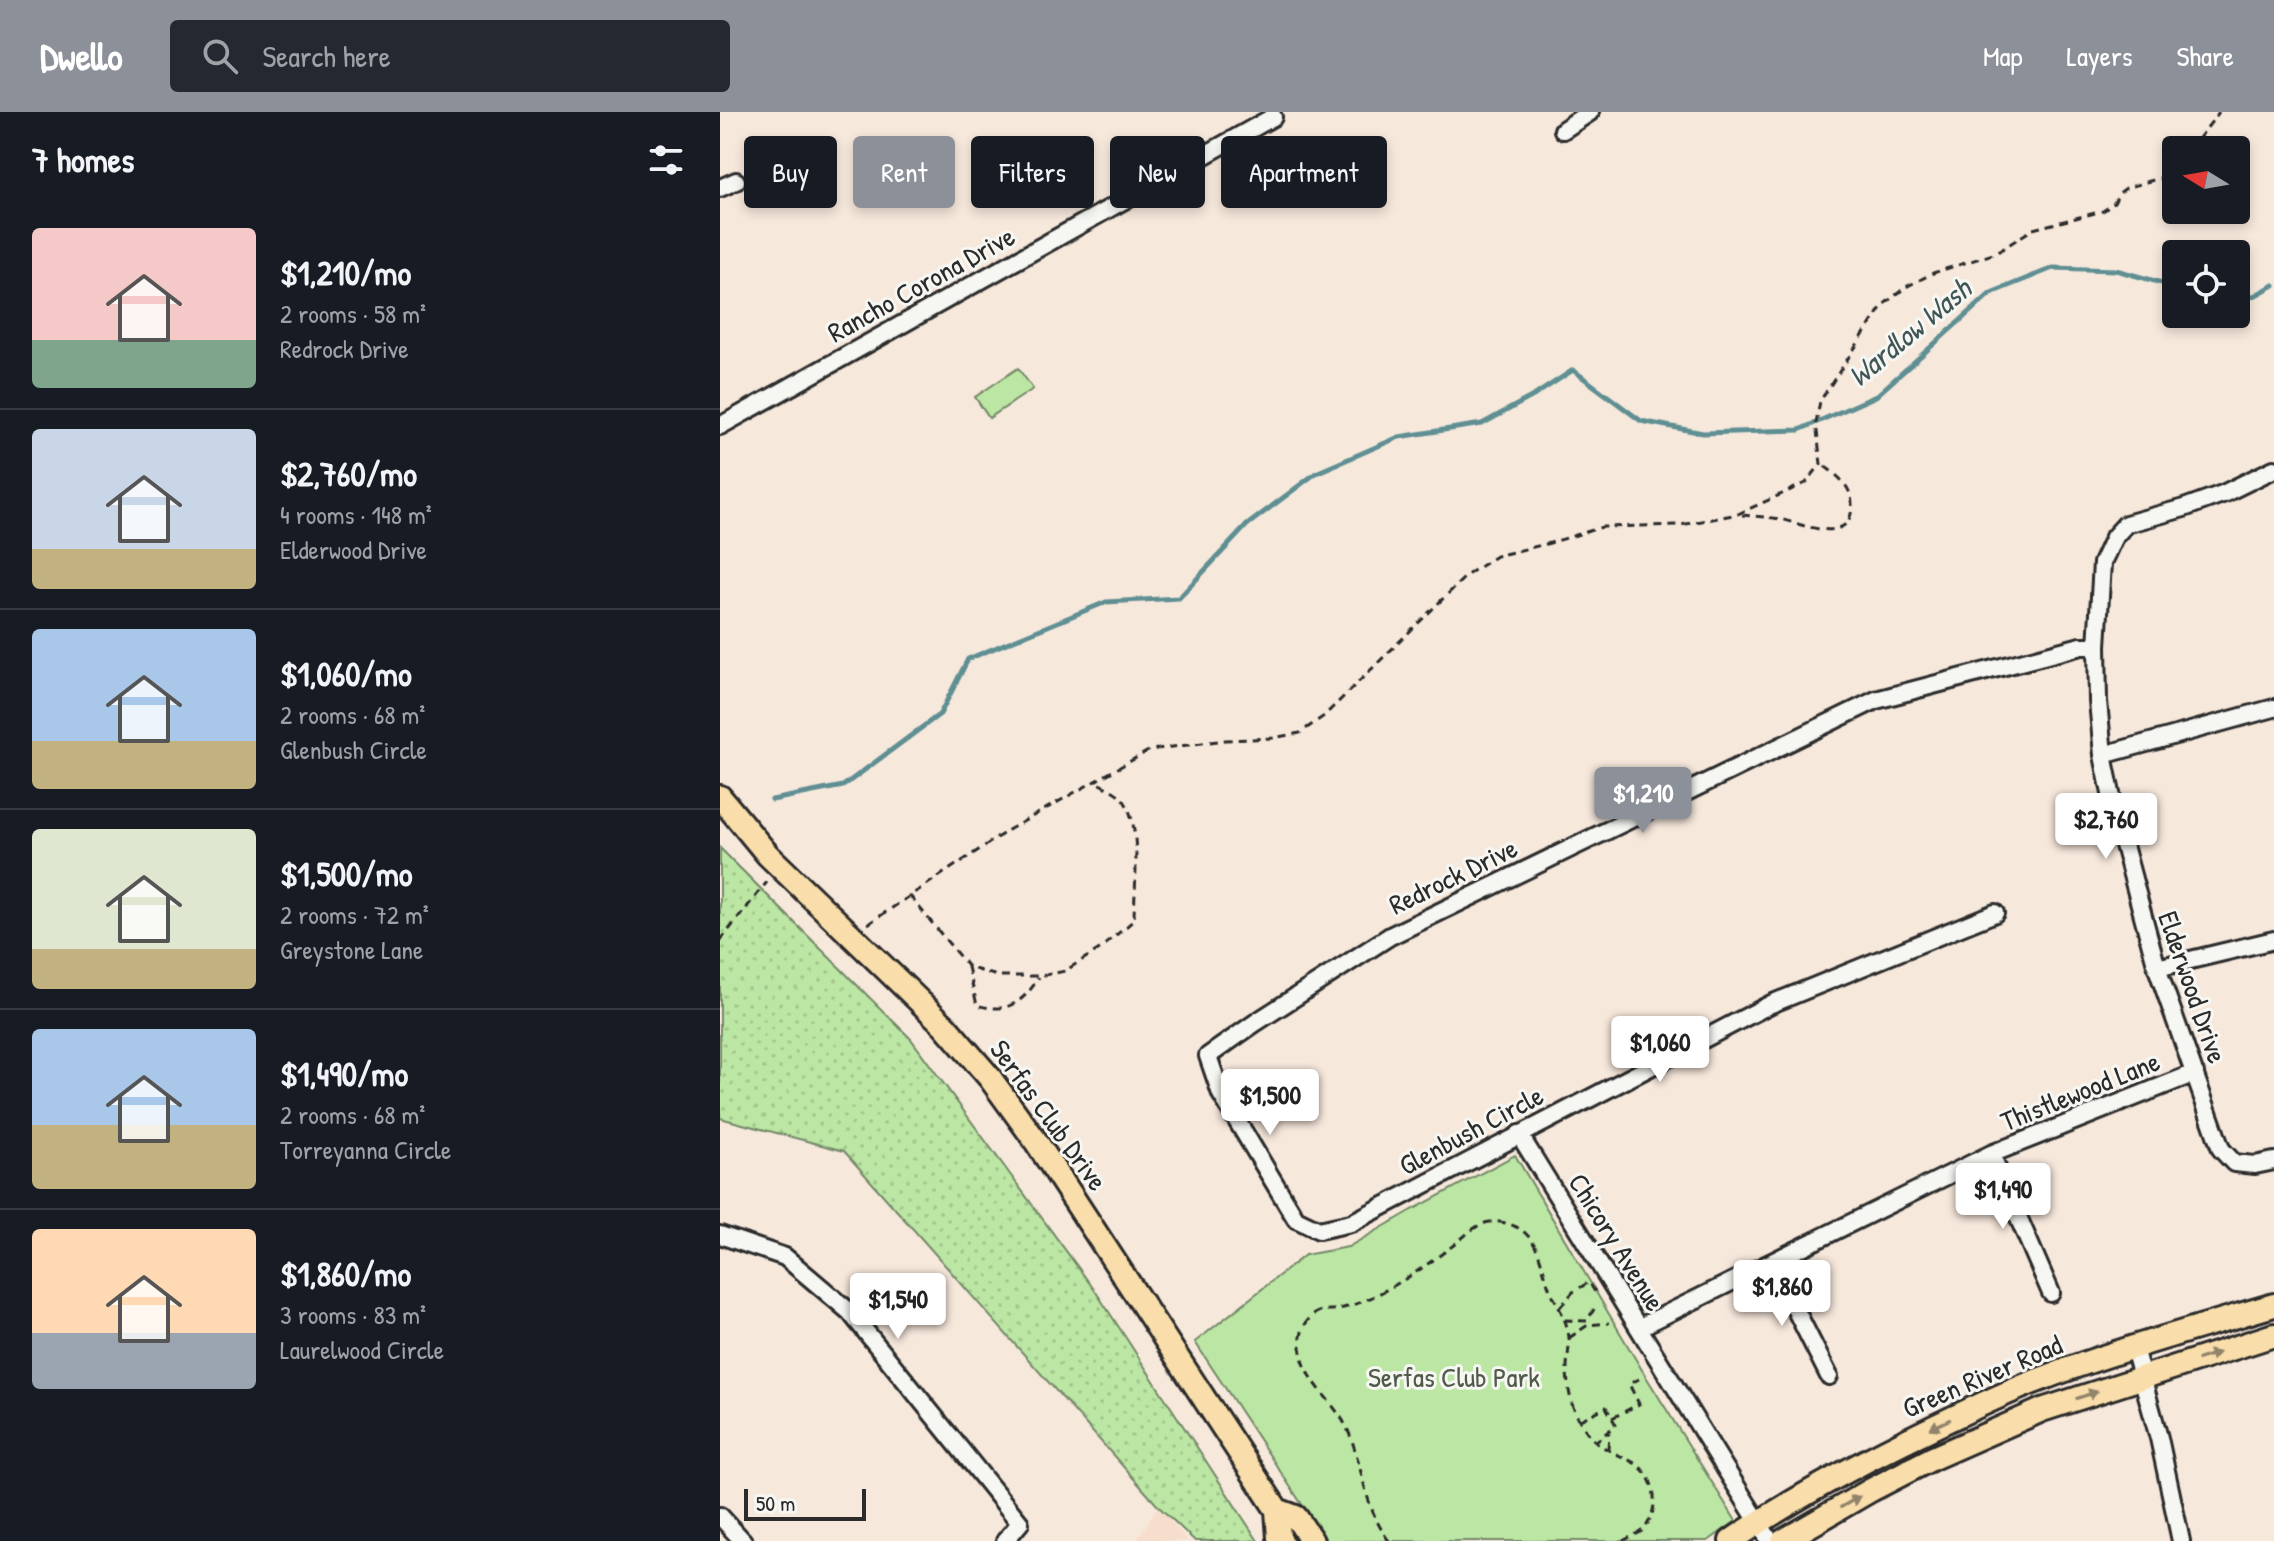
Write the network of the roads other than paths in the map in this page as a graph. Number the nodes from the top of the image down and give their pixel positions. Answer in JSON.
{"nodes":[{"id":1,"x":1590,"y":112,"type":"edge"},
{"id":2,"x":1273,"y":117,"type":"dead end"},
{"id":3,"x":1563,"y":130,"type":"dead end"},
{"id":4,"x":720,"y":426,"type":"edge"},
{"id":5,"x":2274,"y":469,"type":"edge"},
{"id":6,"x":2097,"y":646,"type":"junction"},
{"id":7,"x":2274,"y":708,"type":"edge"},
{"id":8,"x":2103,"y":755,"type":"junction"},
{"id":9,"x":720,"y":797,"type":"edge"},
{"id":10,"x":1995,"y":913,"type":"dead end"},
{"id":11,"x":2274,"y":940,"type":"edge"},
{"id":12,"x":2157,"y":968,"type":"junction"},
{"id":13,"x":2195,"y":1073,"type":"junction"},
{"id":14,"x":1519,"y":1134,"type":"junction"},
{"id":15,"x":1991,"y":1154,"type":"junction"},
{"id":16,"x":2274,"y":1161,"type":"edge"},
{"id":17,"x":1319,"y":1230,"type":"joint"},
{"id":18,"x":720,"y":1235,"type":"edge"},
{"id":19,"x":1772,"y":1263,"type":"junction"},
{"id":20,"x":2051,"y":1293,"type":"dead end"},
{"id":21,"x":2274,"y":1305,"type":"edge"},
{"id":22,"x":1640,"y":1327,"type":"junction"},
{"id":23,"x":2274,"y":1335,"type":"edge"},
{"id":24,"x":2134,"y":1348,"type":"junction"},
{"id":25,"x":1829,"y":1376,"type":"dead end"},
{"id":26,"x":2141,"y":1376,"type":"junction"},
{"id":27,"x":1277,"y":1510,"type":"junction"},
{"id":28,"x":720,"y":1516,"type":"edge"},
{"id":29,"x":1765,"y":1531,"type":"edge"},
{"id":30,"x":743,"y":1541,"type":"edge"},
{"id":31,"x":1005,"y":1541,"type":"edge"},
{"id":32,"x":1281,"y":1541,"type":"edge"},
{"id":33,"x":1312,"y":1541,"type":"edge"},
{"id":34,"x":1731,"y":1541,"type":"edge"},
{"id":35,"x":1783,"y":1541,"type":"edge"},
{"id":36,"x":2181,"y":1541,"type":"edge"}],
"edges":[{"from":1,"to":3,"type":"street"},
{"from":2,"to":4,"type":"street","name":"Rancho Corona Drive"},
{"from":5,"to":6,"type":"street","name":"Elderwood Drive"},
{"from":6,"to":8,"type":"street","name":"Elderwood Drive"},
{"from":6,"to":17,"type":"street","name":"Redrock Drive"},
{"from":7,"to":8,"type":"street"},
{"from":8,"to":12,"type":"street","name":"Elderwood Drive"},
{"from":9,"to":27,"type":"main road","name":"Serfas Club Drive"},
{"from":10,"to":14,"type":"street","name":"Glenbush Circle"},
{"from":11,"to":12,"type":"street"},
{"from":12,"to":13,"type":"street","name":"Elderwood Drive"},
{"from":13,"to":15,"type":"street","name":"Thistlewood Lane"},
{"from":13,"to":16,"type":"street","name":"Elderwood Drive"},
{"from":14,"to":17,"type":"street","name":"Glenbush Circle"},
{"from":14,"to":22,"type":"street","name":"Chicory Avenue"},
{"from":15,"to":19,"type":"street","name":"Thistlewood Lane"},
{"from":15,"to":20,"type":"street"},
{"from":18,"to":31,"type":"street"},
{"from":19,"to":22,"type":"street","name":"Thistlewood Lane"},
{"from":19,"to":25,"type":"street"},
{"from":21,"to":24,"type":"main road","name":"Green River Road"},
{"from":22,"to":29,"type":"street","name":"Chicory Avenue"},
{"from":26,"to":23,"type":"main road","name":"Green River Road","one_way":true},
{"from":24,"to":26,"type":"street"},
{"from":24,"to":29,"type":"main road","name":"Green River Road","one_way":true},
{"from":35,"to":26,"type":"main road","name":"Green River Road","one_way":true},
{"from":26,"to":36,"type":"street"},
{"from":27,"to":32,"type":"main road","name":"Serfas Club Drive"},
{"from":27,"to":33,"type":"main road","name":"Serfas Club Drive"},
{"from":28,"to":30,"type":"street"},
{"from":29,"to":34,"type":"main road","name":"Green River Road"}]}
